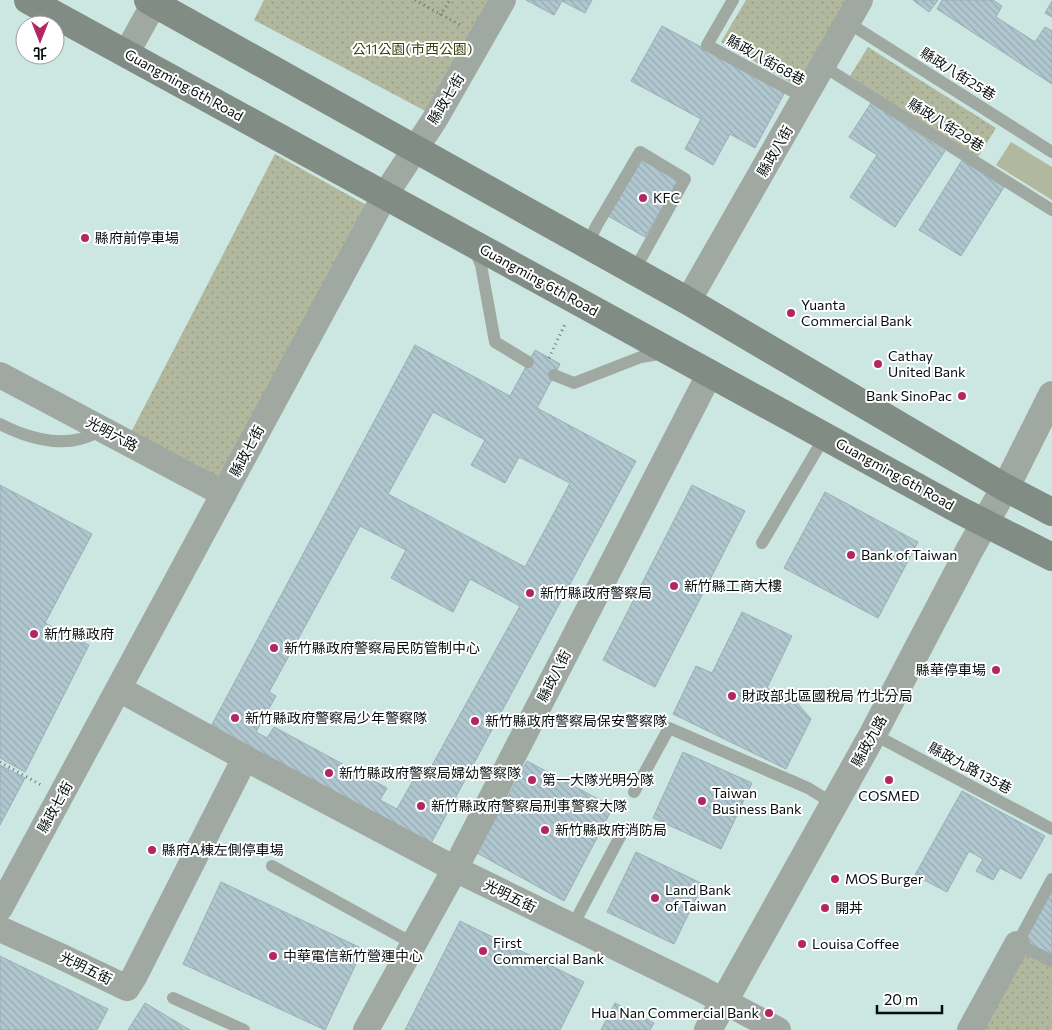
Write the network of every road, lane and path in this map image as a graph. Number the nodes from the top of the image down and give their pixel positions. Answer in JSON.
{"nodes":[{"id":1,"x":28,"y":0,"type":"edge"},
{"id":2,"x":415,"y":0,"type":"edge"},
{"id":3,"x":424,"y":0,"type":"edge"},
{"id":4,"x":450,"y":0,"type":"edge"},
{"id":5,"x":504,"y":0,"type":"edge"},
{"id":6,"x":733,"y":0,"type":"edge"},
{"id":7,"x":860,"y":0,"type":"edge"},
{"id":8,"x":153,"y":1,"type":"edge"},
{"id":9,"x":426,"y":6,"type":"junction"},
{"id":10,"x":440,"y":15,"type":"junction"},
{"id":11,"x":847,"y":22,"type":"junction"},
{"id":12,"x":482,"y":38,"type":"junction"},
{"id":13,"x":126,"y":54,"type":"junction"},
{"id":14,"x":823,"y":66,"type":"junction"},
{"id":15,"x":805,"y":98,"type":"junction"},
{"id":16,"x":415,"y":148,"type":"junction"},
{"id":17,"x":1052,"y":152,"type":"edge"},
{"id":18,"x":385,"y":195,"type":"junction"},
{"id":19,"x":1052,"y":210,"type":"edge"},
{"id":20,"x":472,"y":243,"type":"junction"},
{"id":21,"x":587,"y":245,"type":"junction"},
{"id":22,"x":634,"y":271,"type":"junction"},
{"id":23,"x":688,"y":301,"type":"junction"},
{"id":24,"x":567,"y":319,"type":"dead end"},
{"id":25,"x":671,"y":352,"type":"junction"},
{"id":26,"x":549,"y":358,"type":"dead end"},
{"id":27,"x":528,"y":362,"type":"dead end"},
{"id":28,"x":710,"y":373,"type":"junction"},
{"id":29,"x":554,"y":375,"type":"dead end"},
{"id":30,"x":0,"y":376,"type":"edge"},
{"id":31,"x":1052,"y":395,"type":"edge"},
{"id":32,"x":0,"y":424,"type":"edge"},
{"id":33,"x":104,"y":430,"type":"junction"},
{"id":34,"x":825,"y":436,"type":"junction"},
{"id":35,"x":1004,"y":488,"type":"junction"},
{"id":36,"x":224,"y":494,"type":"junction"},
{"id":37,"x":1052,"y":512,"type":"edge"},
{"id":38,"x":984,"y":523,"type":"junction"},
{"id":39,"x":762,"y":544,"type":"dead end"},
{"id":40,"x":1052,"y":557,"type":"edge"},
{"id":41,"x":119,"y":689,"type":"junction"},
{"id":42,"x":873,"y":734,"type":"junction"},
{"id":43,"x":245,"y":758,"type":"junction"},
{"id":44,"x":0,"y":762,"type":"edge"},
{"id":45,"x":46,"y":788,"type":"dead end"},
{"id":46,"x":634,"y":792,"type":"dead end"},
{"id":47,"x":834,"y":804,"type":"junction"},
{"id":48,"x":1052,"y":828,"type":"edge"},
{"id":49,"x":622,"y":833,"type":"dead end"},
{"id":50,"x":272,"y":866,"type":"dead end"},
{"id":51,"x":455,"y":870,"type":"junction"},
{"id":52,"x":1052,"y":879,"type":"edge"},
{"id":53,"x":0,"y":908,"type":"edge"},
{"id":54,"x":572,"y":926,"type":"junction"},
{"id":55,"x":0,"y":929,"type":"edge"},
{"id":56,"x":414,"y":944,"type":"junction"},
{"id":57,"x":1016,"y":944,"type":"junction"},
{"id":58,"x":1052,"y":961,"type":"edge"},
{"id":59,"x":173,"y":998,"type":"dead end"},
{"id":60,"x":724,"y":1002,"type":"junction"},
{"id":61,"x":244,"y":1030,"type":"edge"},
{"id":62,"x":366,"y":1030,"type":"edge"},
{"id":63,"x":708,"y":1030,"type":"edge"},
{"id":64,"x":778,"y":1030,"type":"edge"},
{"id":65,"x":970,"y":1030,"type":"edge"}],
"edges":[{"from":1,"to":13,"type":"main road","name":"Guangming 6th Road"},
{"from":2,"to":9,"type":"path"},
{"from":3,"to":9,"type":"path"},
{"from":4,"to":10,"type":"path"},
{"from":5,"to":12,"type":"street","name":"縣政七街"},
{"from":6,"to":15,"type":"lane","name":"縣政八街68巷"},
{"from":7,"to":11,"type":"street","name":"縣政八街"},
{"from":8,"to":13,"type":"street"},
{"from":8,"to":16,"type":"main road"},
{"from":9,"to":10,"type":"path"},
{"from":10,"to":12,"type":"path"},
{"from":11,"to":14,"type":"street","name":"縣政八街"},
{"from":11,"to":17,"type":"lane","name":"縣政八街25巷"},
{"from":12,"to":16,"type":"street","name":"縣政七街"},
{"from":13,"to":18,"type":"main road","name":"Guangming 6th Road"},
{"from":14,"to":15,"type":"street","name":"縣政八街"},
{"from":14,"to":19,"type":"lane","name":"縣政八街29巷"},
{"from":15,"to":23,"type":"street","name":"縣政八街"},
{"from":16,"to":18,"type":"street","name":"縣政七街"},
{"from":16,"to":21,"type":"main road"},
{"from":18,"to":20,"type":"main road","name":"Guangming 6th Road"},
{"from":18,"to":36,"type":"street","name":"縣政七街"},
{"from":20,"to":25,"type":"main road","name":"Guangming 6th Road"},
{"from":20,"to":27,"type":"lane"},
{"from":21,"to":22,"type":"main road"},
{"from":21,"to":22,"type":"lane"},
{"from":22,"to":23,"type":"main road"},
{"from":23,"to":35,"type":"main road"},
{"from":24,"to":26,"type":"path"},
{"from":25,"to":28,"type":"main road","name":"Guangming 6th Road"},
{"from":25,"to":29,"type":"lane"},
{"from":28,"to":34,"type":"main road","name":"Guangming 6th Road"},
{"from":28,"to":51,"type":"street","name":"縣政八街"},
{"from":30,"to":33,"type":"street","name":"光明六路"},
{"from":31,"to":35,"type":"street","name":"縣政九路"},
{"from":32,"to":33,"type":"lane"},
{"from":33,"to":36,"type":"street","name":"光明六路"},
{"from":34,"to":38,"type":"main road","name":"Guangming 6th Road"},
{"from":34,"to":39,"type":"lane"},
{"from":35,"to":37,"type":"main road"},
{"from":35,"to":38,"type":"street","name":"縣政九路"},
{"from":36,"to":41,"type":"street","name":"縣政七街"},
{"from":38,"to":40,"type":"main road","name":"Guangming 6th Road"},
{"from":38,"to":42,"type":"street","name":"縣政九路"},
{"from":41,"to":43,"type":"street","name":"光明五街"},
{"from":41,"to":53,"type":"street","name":"縣政七街"},
{"from":42,"to":47,"type":"street","name":"縣政九路"},
{"from":42,"to":48,"type":"lane","name":"縣政九路135巷"},
{"from":43,"to":51,"type":"street","name":"光明五街"},
{"from":43,"to":55,"type":"street","name":"光明五街"},
{"from":44,"to":45,"type":"path"},
{"from":46,"to":47,"type":"lane"},
{"from":47,"to":60,"type":"street","name":"縣政九路"},
{"from":49,"to":54,"type":"lane"},
{"from":50,"to":56,"type":"lane"},
{"from":51,"to":54,"type":"street","name":"光明五街"},
{"from":51,"to":56,"type":"street","name":"縣政八街"},
{"from":52,"to":57,"type":"lane"},
{"from":54,"to":60,"type":"street","name":"光明五街"},
{"from":56,"to":62,"type":"street","name":"縣政八街"},
{"from":57,"to":58,"type":"lane"},
{"from":57,"to":65,"type":"street"},
{"from":59,"to":61,"type":"lane"},
{"from":60,"to":63,"type":"street","name":"縣政九路"},
{"from":60,"to":64,"type":"street","name":"光明五街"}]}
